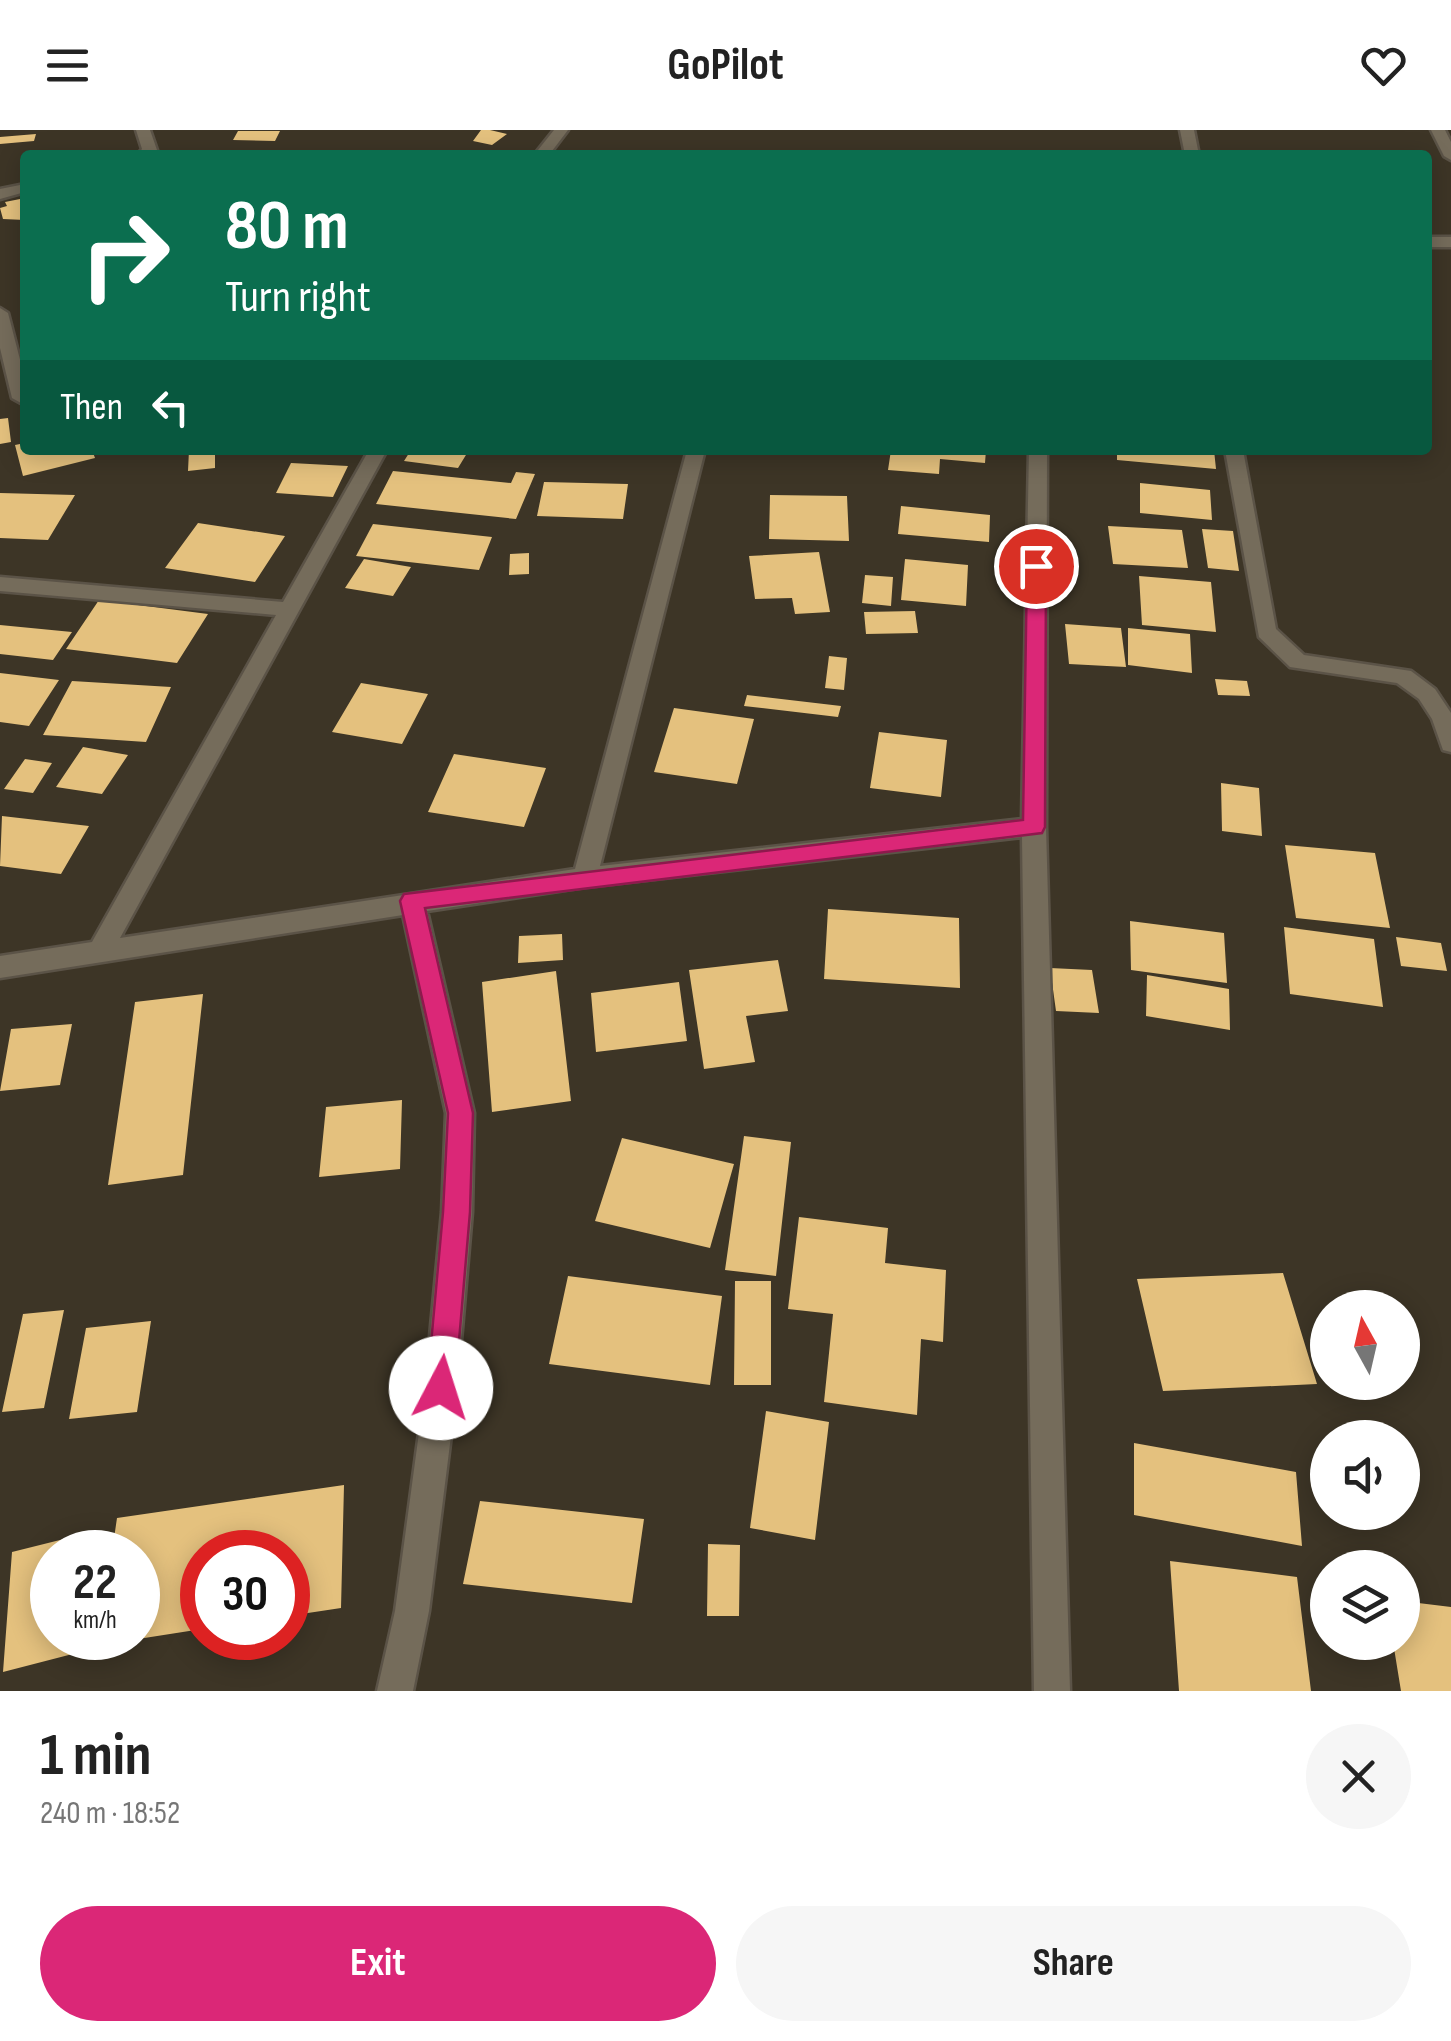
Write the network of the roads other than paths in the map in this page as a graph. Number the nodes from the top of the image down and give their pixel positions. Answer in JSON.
{"nodes":[{"id":1,"x":560,"y":130,"type":"edge"},
{"id":2,"x":1438,"y":130,"type":"edge"},
{"id":3,"x":545,"y":150,"type":"edge"},
{"id":4,"x":1451,"y":156,"type":"edge"},
{"id":5,"x":0,"y":313,"type":"edge"},
{"id":6,"x":20,"y":386,"type":"edge"},
{"id":7,"x":375,"y":455,"type":"edge"},
{"id":8,"x":695,"y":455,"type":"edge"},
{"id":9,"x":1038,"y":455,"type":"edge"},
{"id":10,"x":1235,"y":455,"type":"edge"},
{"id":11,"x":0,"y":584,"type":"edge"},
{"id":12,"x":292,"y":610,"type":"junction"},
{"id":13,"x":1451,"y":744,"type":"edge"},
{"id":14,"x":1034,"y":827,"type":"junction"},
{"id":15,"x":586,"y":877,"type":"junction"},
{"id":16,"x":412,"y":901,"type":"junction"},
{"id":17,"x":100,"y":951,"type":"junction"},
{"id":18,"x":0,"y":967,"type":"edge"},
{"id":19,"x":395,"y":1691,"type":"edge"},
{"id":20,"x":1052,"y":1691,"type":"edge"}],
"edges":[{"from":1,"to":3,"type":"street"},
{"from":2,"to":4,"type":"street"},
{"from":5,"to":6,"type":"street"},
{"from":7,"to":12,"type":"street"},
{"from":8,"to":15,"type":"street"},
{"from":9,"to":14,"type":"street"},
{"from":10,"to":13,"type":"street"},
{"from":11,"to":12,"type":"street"},
{"from":12,"to":17,"type":"street"},
{"from":14,"to":15,"type":"street"},
{"from":14,"to":20,"type":"street"},
{"from":15,"to":16,"type":"street"},
{"from":16,"to":17,"type":"street"},
{"from":16,"to":19,"type":"street"},
{"from":17,"to":18,"type":"street"}]}
